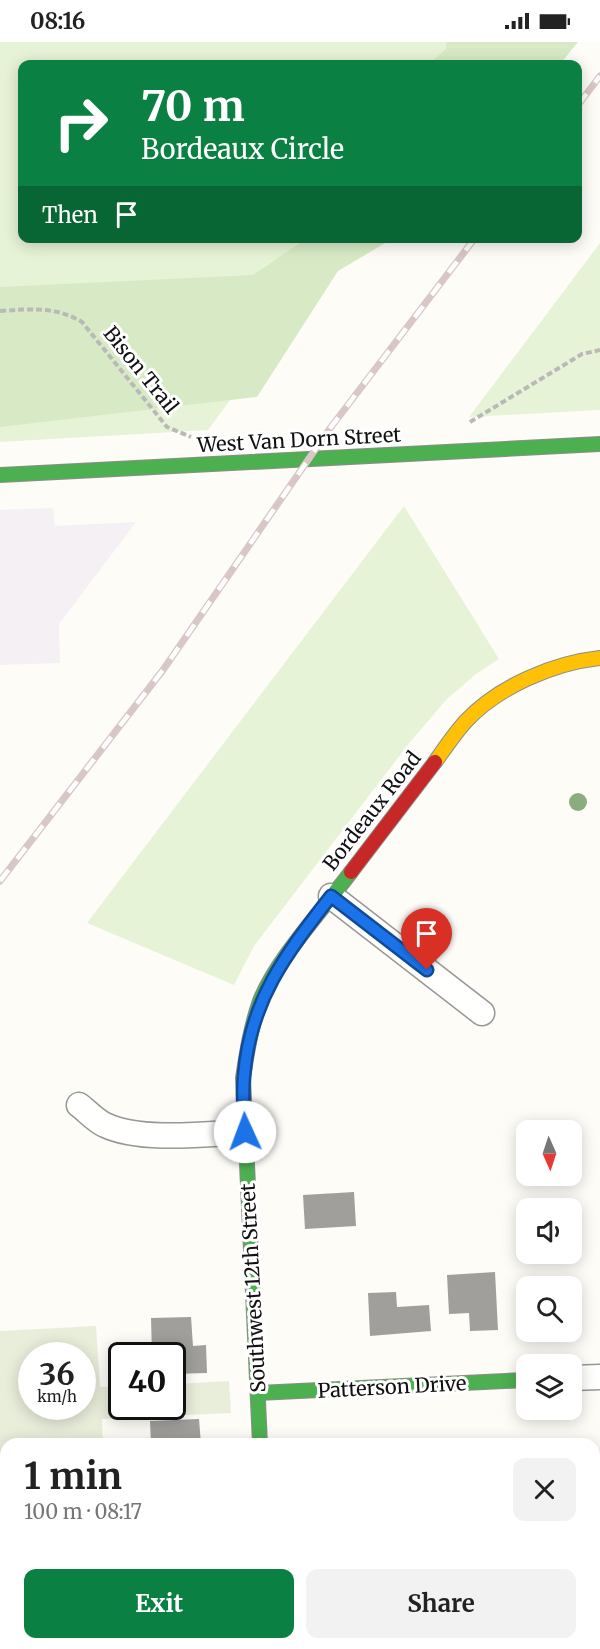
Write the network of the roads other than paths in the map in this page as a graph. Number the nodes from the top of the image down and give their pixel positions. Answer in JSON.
{"nodes":[{"id":1,"x":600,"y":444,"type":"edge"},
{"id":2,"x":0,"y":475,"type":"edge"},
{"id":3,"x":600,"y":658,"type":"edge"},
{"id":4,"x":331,"y":896,"type":"junction"},
{"id":5,"x":482,"y":1013,"type":"dead end"},
{"id":6,"x":80,"y":1105,"type":"dead end"},
{"id":7,"x":245,"y":1132,"type":"junction"},
{"id":8,"x":600,"y":1377,"type":"edge"},
{"id":9,"x":582,"y":1378,"type":"edge"},
{"id":10,"x":516,"y":1381,"type":"edge"},
{"id":11,"x":258,"y":1394,"type":"junction"},
{"id":12,"x":260,"y":1438,"type":"edge"}],
"edges":[{"from":1,"to":2,"type":"street","name":"West Van Dorn Street"},
{"from":3,"to":4,"type":"street","name":"Bordeaux Road"},
{"from":4,"to":5,"type":"street"},
{"from":4,"to":7,"type":"street","name":"Bordeaux Road"},
{"from":6,"to":7,"type":"street"},
{"from":7,"to":11,"type":"street","name":"Southwest 12th Street"},
{"from":8,"to":9,"type":"street"},
{"from":10,"to":11,"type":"street","name":"Patterson Drive"},
{"from":11,"to":12,"type":"street","name":"Southwest 12th Street"}]}
